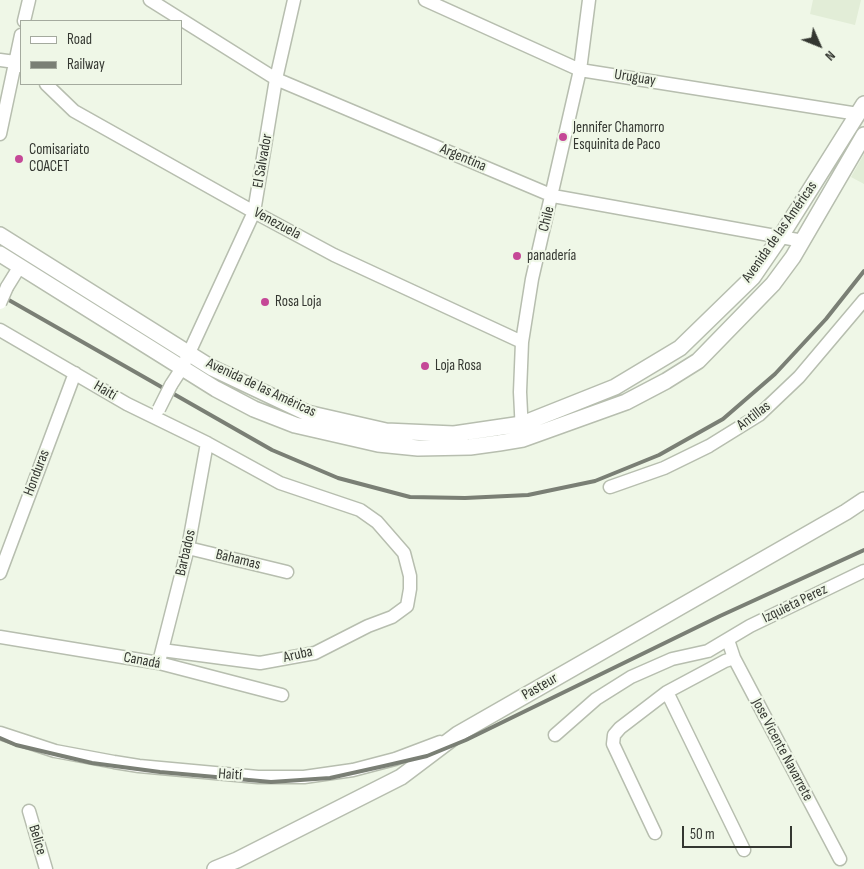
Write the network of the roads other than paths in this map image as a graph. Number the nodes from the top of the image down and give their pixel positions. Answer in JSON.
{"nodes":[{"id":1,"x":29,"y":0,"type":"edge"},
{"id":2,"x":150,"y":0,"type":"edge"},
{"id":3,"x":294,"y":0,"type":"edge"},
{"id":4,"x":425,"y":0,"type":"edge"},
{"id":5,"x":589,"y":0,"type":"edge"},
{"id":6,"x":24,"y":20,"type":"edge"},
{"id":7,"x":182,"y":20,"type":"edge"},
{"id":8,"x":182,"y":20,"type":"edge"},
{"id":9,"x":20,"y":45,"type":"edge"},
{"id":10,"x":0,"y":60,"type":"edge"},
{"id":11,"x":18,"y":64,"type":"edge"},
{"id":12,"x":580,"y":70,"type":"junction"},
{"id":13,"x":276,"y":79,"type":"junction"},
{"id":14,"x":47,"y":85,"type":"edge"},
{"id":15,"x":861,"y":109,"type":"edge"},
{"id":16,"x":0,"y":134,"type":"edge"},
{"id":17,"x":864,"y":135,"type":"edge"},
{"id":18,"x":552,"y":196,"type":"junction"},
{"id":19,"x":254,"y":212,"type":"junction"},
{"id":20,"x":0,"y":235,"type":"edge"},
{"id":21,"x":781,"y":236,"type":"junction"},
{"id":22,"x":803,"y":241,"type":"junction"},
{"id":23,"x":0,"y":254,"type":"edge"},
{"id":24,"x":20,"y":266,"type":"junction"},
{"id":25,"x":864,"y":300,"type":"edge"},
{"id":26,"x":0,"y":303,"type":"edge"},
{"id":27,"x":0,"y":330,"type":"edge"},
{"id":28,"x":522,"y":342,"type":"junction"},
{"id":29,"x":189,"y":354,"type":"junction"},
{"id":30,"x":182,"y":368,"type":"junction"},
{"id":31,"x":75,"y":373,"type":"junction"},
{"id":32,"x":157,"y":414,"type":"junction"},
{"id":33,"x":522,"y":432,"type":"junction"},
{"id":34,"x":207,"y":443,"type":"junction"},
{"id":35,"x":610,"y":487,"type":"dead end"},
{"id":36,"x":864,"y":500,"type":"edge"},
{"id":37,"x":188,"y":548,"type":"junction"},
{"id":38,"x":864,"y":571,"type":"edge"},
{"id":39,"x":287,"y":572,"type":"dead end"},
{"id":40,"x":0,"y":573,"type":"edge"},
{"id":41,"x":410,"y":589,"type":"joint"},
{"id":42,"x":0,"y":637,"type":"edge"},
{"id":43,"x":728,"y":640,"type":"junction"},
{"id":44,"x":160,"y":656,"type":"junction"},
{"id":45,"x":734,"y":658,"type":"junction"},
{"id":46,"x":667,"y":692,"type":"junction"},
{"id":47,"x":282,"y":695,"type":"dead end"},
{"id":48,"x":0,"y":733,"type":"edge"},
{"id":49,"x":458,"y":734,"type":"junction"},
{"id":50,"x":555,"y":735,"type":"dead end"},
{"id":51,"x":29,"y":811,"type":"dead end"},
{"id":52,"x":655,"y":833,"type":"dead end"},
{"id":53,"x":744,"y":850,"type":"dead end"},
{"id":54,"x":840,"y":859,"type":"dead end"},
{"id":55,"x":46,"y":869,"type":"edge"},
{"id":56,"x":215,"y":869,"type":"edge"}],
"edges":[{"from":1,"to":6,"type":"street"},
{"from":2,"to":8,"type":"street","name":"Argentina"},
{"from":3,"to":13,"type":"street","name":"El Salvador"},
{"from":4,"to":12,"type":"street","name":"Uruguay"},
{"from":5,"to":12,"type":"street","name":"Chile"},
{"from":7,"to":13,"type":"street","name":"Argentina"},
{"from":9,"to":11,"type":"street"},
{"from":10,"to":11,"type":"street"},
{"from":11,"to":16,"type":"street"},
{"from":12,"to":15,"type":"street","name":"Uruguay"},
{"from":12,"to":18,"type":"street","name":"Chile"},
{"from":13,"to":18,"type":"street","name":"Argentina"},
{"from":13,"to":19,"type":"street","name":"El Salvador"},
{"from":14,"to":19,"type":"street","name":"Venezuela"},
{"from":15,"to":21,"type":"street","name":"Avenida de las Américas"},
{"from":17,"to":22,"type":"street","name":"Avenida de las Américas"},
{"from":18,"to":21,"type":"street","name":"Argentina"},
{"from":18,"to":28,"type":"street","name":"Chile"},
{"from":19,"to":28,"type":"street","name":"Venezuela"},
{"from":19,"to":29,"type":"street","name":"El Salvador"},
{"from":20,"to":29,"type":"street","name":"Avenida de las Américas"},
{"from":21,"to":22,"type":"street","name":"Argentina"},
{"from":21,"to":33,"type":"street","name":"Avenida de las Américas"},
{"from":22,"to":33,"type":"street","name":"Avenida de las Américas"},
{"from":23,"to":24,"type":"street","name":"Avenida de las Américas"},
{"from":24,"to":26,"type":"street","bridge":true},
{"from":24,"to":30,"type":"street","name":"Avenida de las Américas"},
{"from":25,"to":35,"type":"street","name":"Antillas"},
{"from":27,"to":31,"type":"street","name":"Haití"},
{"from":28,"to":33,"type":"street","name":"Chile"},
{"from":29,"to":30,"type":"street","name":"El Salvador"},
{"from":29,"to":33,"type":"street","name":"Avenida de las Américas"},
{"from":30,"to":32,"type":"street","name":"El Salvador","bridge":true},
{"from":30,"to":33,"type":"street","name":"Avenida de las Américas"},
{"from":31,"to":32,"type":"street","name":"Haití"},
{"from":31,"to":40,"type":"street","name":"Honduras"},
{"from":32,"to":34,"type":"street","name":"Haití"},
{"from":34,"to":37,"type":"street","name":"Barbados"},
{"from":34,"to":41,"type":"street","name":"Haití"},
{"from":36,"to":49,"type":"street","name":"Pasteur"},
{"from":37,"to":39,"type":"street","name":"Bahamas"},
{"from":37,"to":44,"type":"street","name":"Barbados"},
{"from":38,"to":43,"type":"street","name":"Izquieta Perez"},
{"from":41,"to":44,"type":"street","name":"Aruba"},
{"from":42,"to":44,"type":"street","name":"Canadá"},
{"from":43,"to":45,"type":"street","name":"Jose Vicente Navarrete"},
{"from":43,"to":50,"type":"street","name":"Izquieta Perez"},
{"from":44,"to":47,"type":"street","name":"Canadá"},
{"from":45,"to":46,"type":"street"},
{"from":45,"to":54,"type":"street","name":"Jose Vicente Navarrete"},
{"from":46,"to":52,"type":"street"},
{"from":46,"to":53,"type":"street"},
{"from":48,"to":49,"type":"street","name":"Haití"},
{"from":49,"to":56,"type":"street","name":"Pasteur"},
{"from":51,"to":55,"type":"street","name":"Belice"}]}
